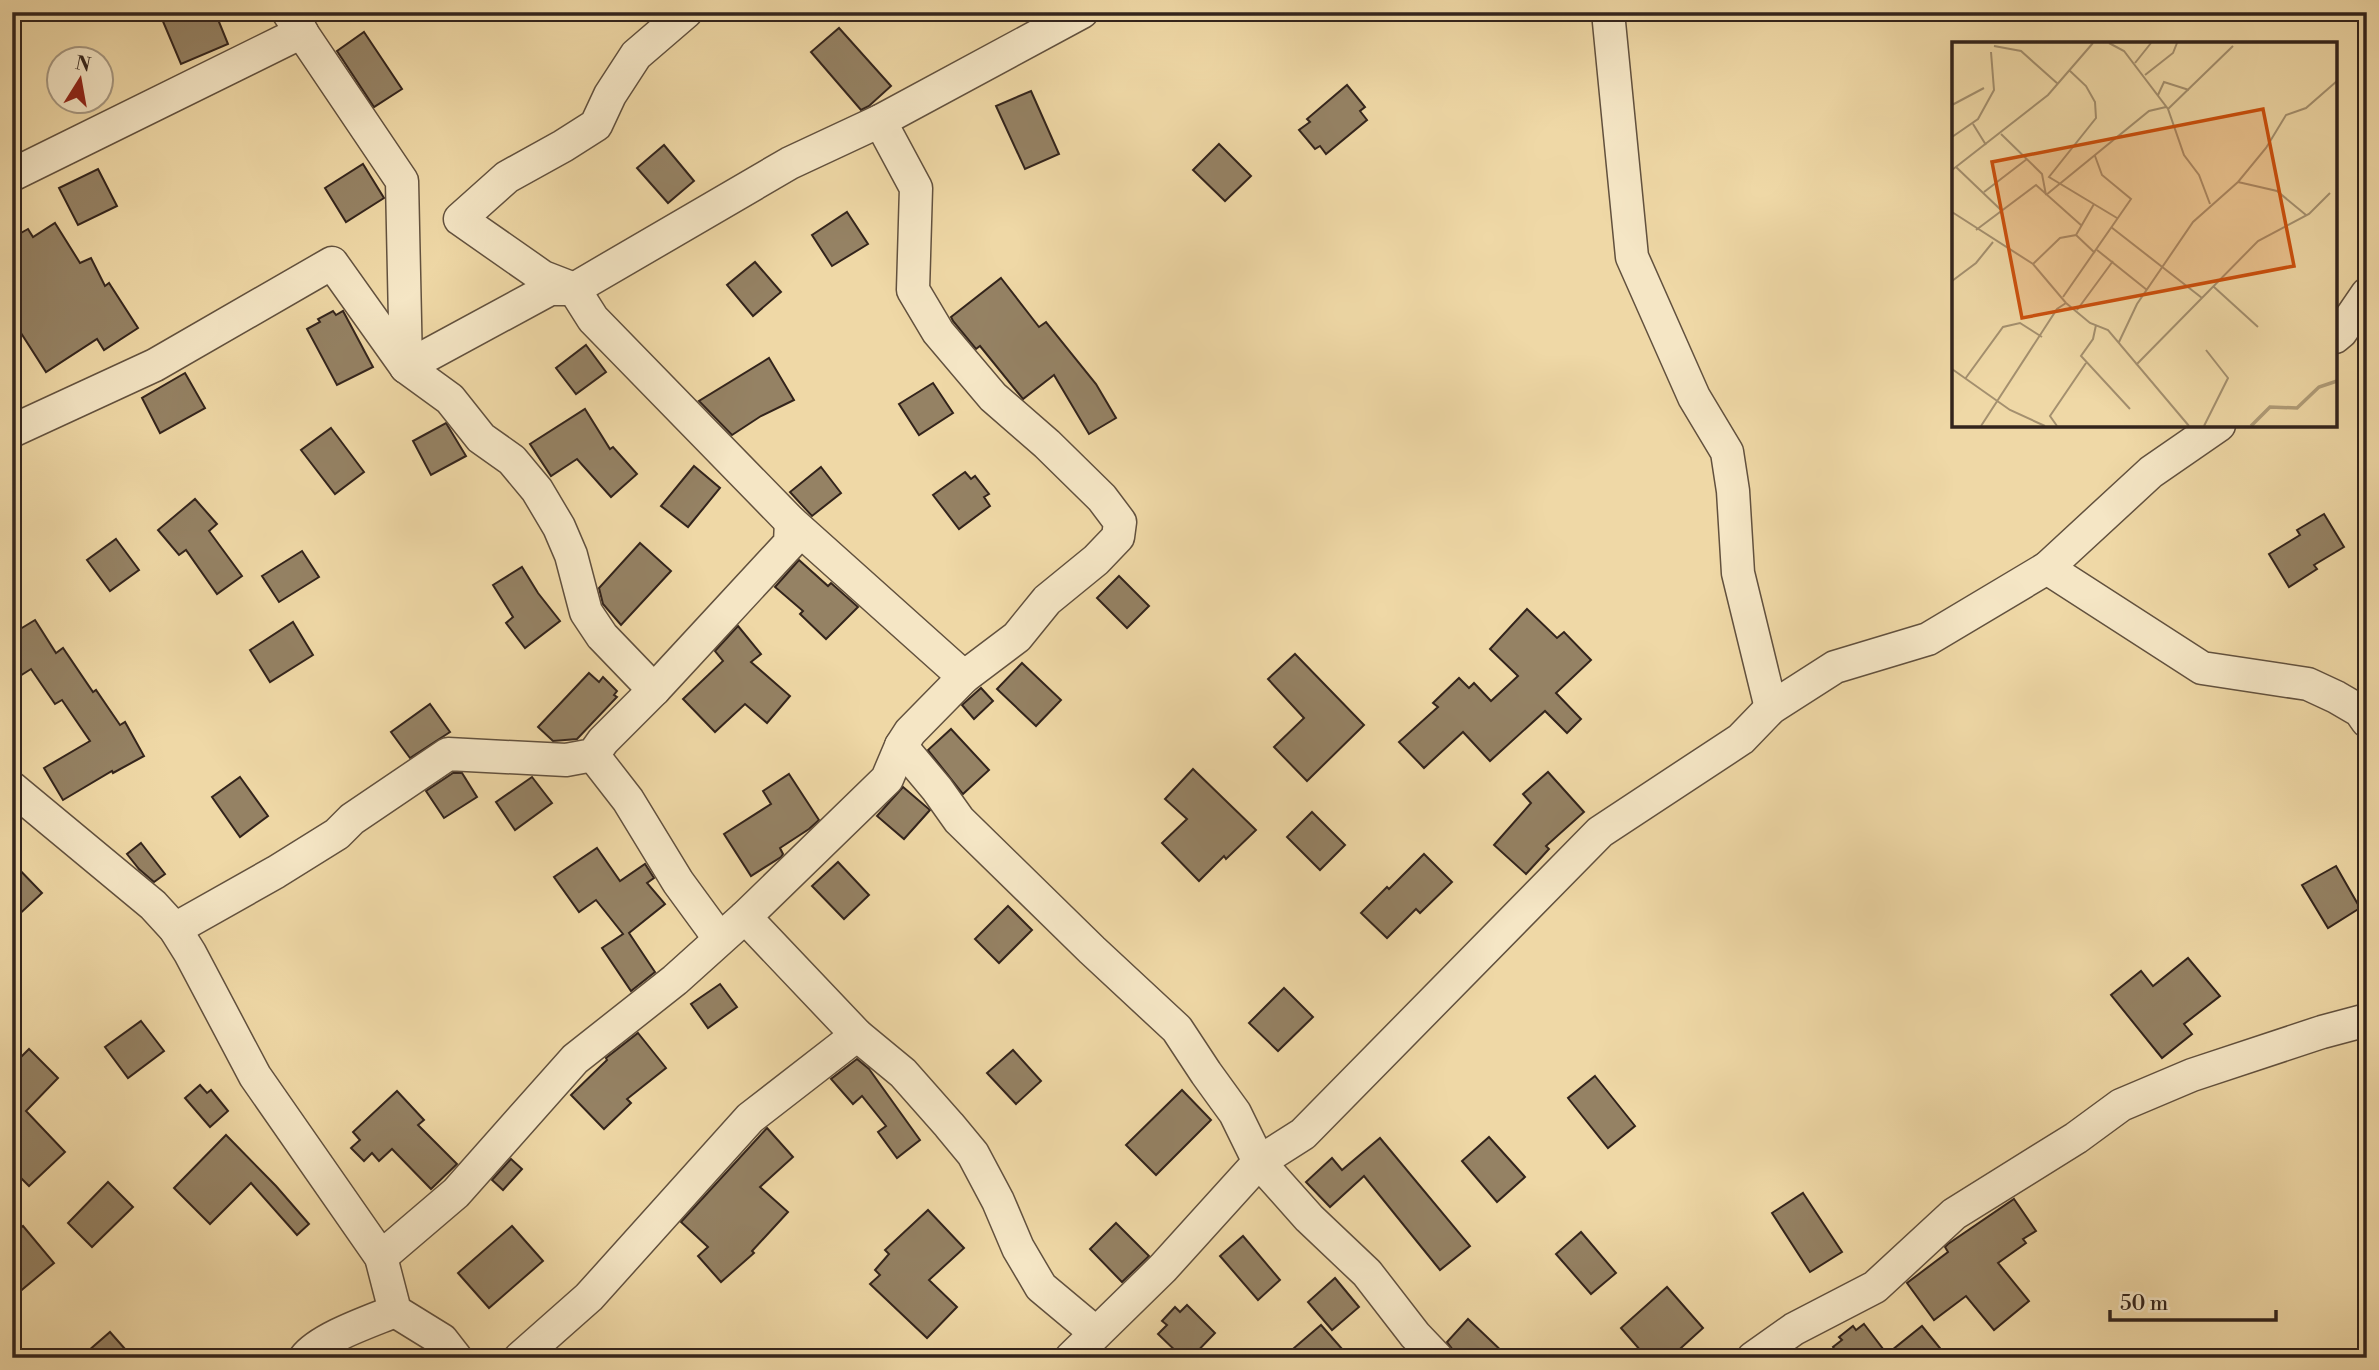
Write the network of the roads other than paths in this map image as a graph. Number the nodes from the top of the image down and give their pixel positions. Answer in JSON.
{"nodes":[{"id":1,"x":686,"y":12,"type":"edge"},
{"id":2,"x":1082,"y":12,"type":"edge"},
{"id":3,"x":1608,"y":12,"type":"edge"},
{"id":4,"x":295,"y":22,"type":"edge"},
{"id":5,"x":880,"y":121,"type":"junction"},
{"id":6,"x":12,"y":175,"type":"edge"},
{"id":7,"x":574,"y":289,"type":"junction"},
{"id":8,"x":2367,"y":294,"type":"edge"},
{"id":9,"x":2337,"y":335,"type":"edge"},
{"id":10,"x":405,"y":367,"type":"junction"},
{"id":11,"x":2216,"y":427,"type":"edge"},
{"id":12,"x":12,"y":431,"type":"edge"},
{"id":13,"x":791,"y":522,"type":"junction"},
{"id":14,"x":2047,"y":568,"type":"junction"},
{"id":15,"x":964,"y":677,"type":"junction"},
{"id":16,"x":654,"y":690,"type":"junction"},
{"id":17,"x":1771,"y":708,"type":"junction"},
{"id":18,"x":2367,"y":721,"type":"edge"},
{"id":19,"x":901,"y":746,"type":"junction"},
{"id":20,"x":593,"y":755,"type":"junction"},
{"id":21,"x":12,"y":788,"type":"edge"},
{"id":22,"x":745,"y":917,"type":"junction"},
{"id":23,"x":175,"y":929,"type":"junction"},
{"id":24,"x":719,"y":939,"type":"junction"},
{"id":25,"x":2367,"y":1020,"type":"edge"},
{"id":26,"x":857,"y":1035,"type":"junction"},
{"id":27,"x":1259,"y":1162,"type":"junction"},
{"id":28,"x":381,"y":1257,"type":"junction"},
{"id":29,"x":395,"y":1311,"type":"junction"},
{"id":30,"x":1096,"y":1333,"type":"junction"},
{"id":31,"x":305,"y":1358,"type":"edge"},
{"id":32,"x":456,"y":1358,"type":"edge"},
{"id":33,"x":520,"y":1358,"type":"edge"},
{"id":34,"x":1071,"y":1358,"type":"edge"},
{"id":35,"x":1437,"y":1358,"type":"edge"},
{"id":36,"x":1753,"y":1358,"type":"edge"}],
"edges":[{"from":1,"to":7,"type":"street"},
{"from":2,"to":5,"type":"street"},
{"from":3,"to":17,"type":"street"},
{"from":4,"to":6,"type":"street"},
{"from":4,"to":10,"type":"street"},
{"from":5,"to":7,"type":"street"},
{"from":5,"to":15,"type":"street"},
{"from":7,"to":10,"type":"street"},
{"from":7,"to":13,"type":"street"},
{"from":8,"to":9,"type":"street"},
{"from":10,"to":12,"type":"street"},
{"from":10,"to":16,"type":"street"},
{"from":11,"to":14,"type":"street"},
{"from":13,"to":15,"type":"street"},
{"from":13,"to":16,"type":"street"},
{"from":14,"to":17,"type":"street"},
{"from":14,"to":18,"type":"street"},
{"from":15,"to":19,"type":"street"},
{"from":16,"to":20,"type":"street"},
{"from":17,"to":27,"type":"street"},
{"from":19,"to":22,"type":"street"},
{"from":19,"to":27,"type":"street"},
{"from":20,"to":23,"type":"street"},
{"from":20,"to":24,"type":"street"},
{"from":21,"to":23,"type":"street"},
{"from":22,"to":24,"type":"street"},
{"from":22,"to":26,"type":"street"},
{"from":23,"to":28,"type":"street"},
{"from":24,"to":28,"type":"street"},
{"from":25,"to":36,"type":"street"},
{"from":26,"to":30,"type":"street"},
{"from":26,"to":33,"type":"street"},
{"from":27,"to":30,"type":"street"},
{"from":27,"to":35,"type":"street"},
{"from":28,"to":29,"type":"street"},
{"from":29,"to":31,"type":"street"},
{"from":29,"to":32,"type":"street"},
{"from":30,"to":34,"type":"street"}]}
